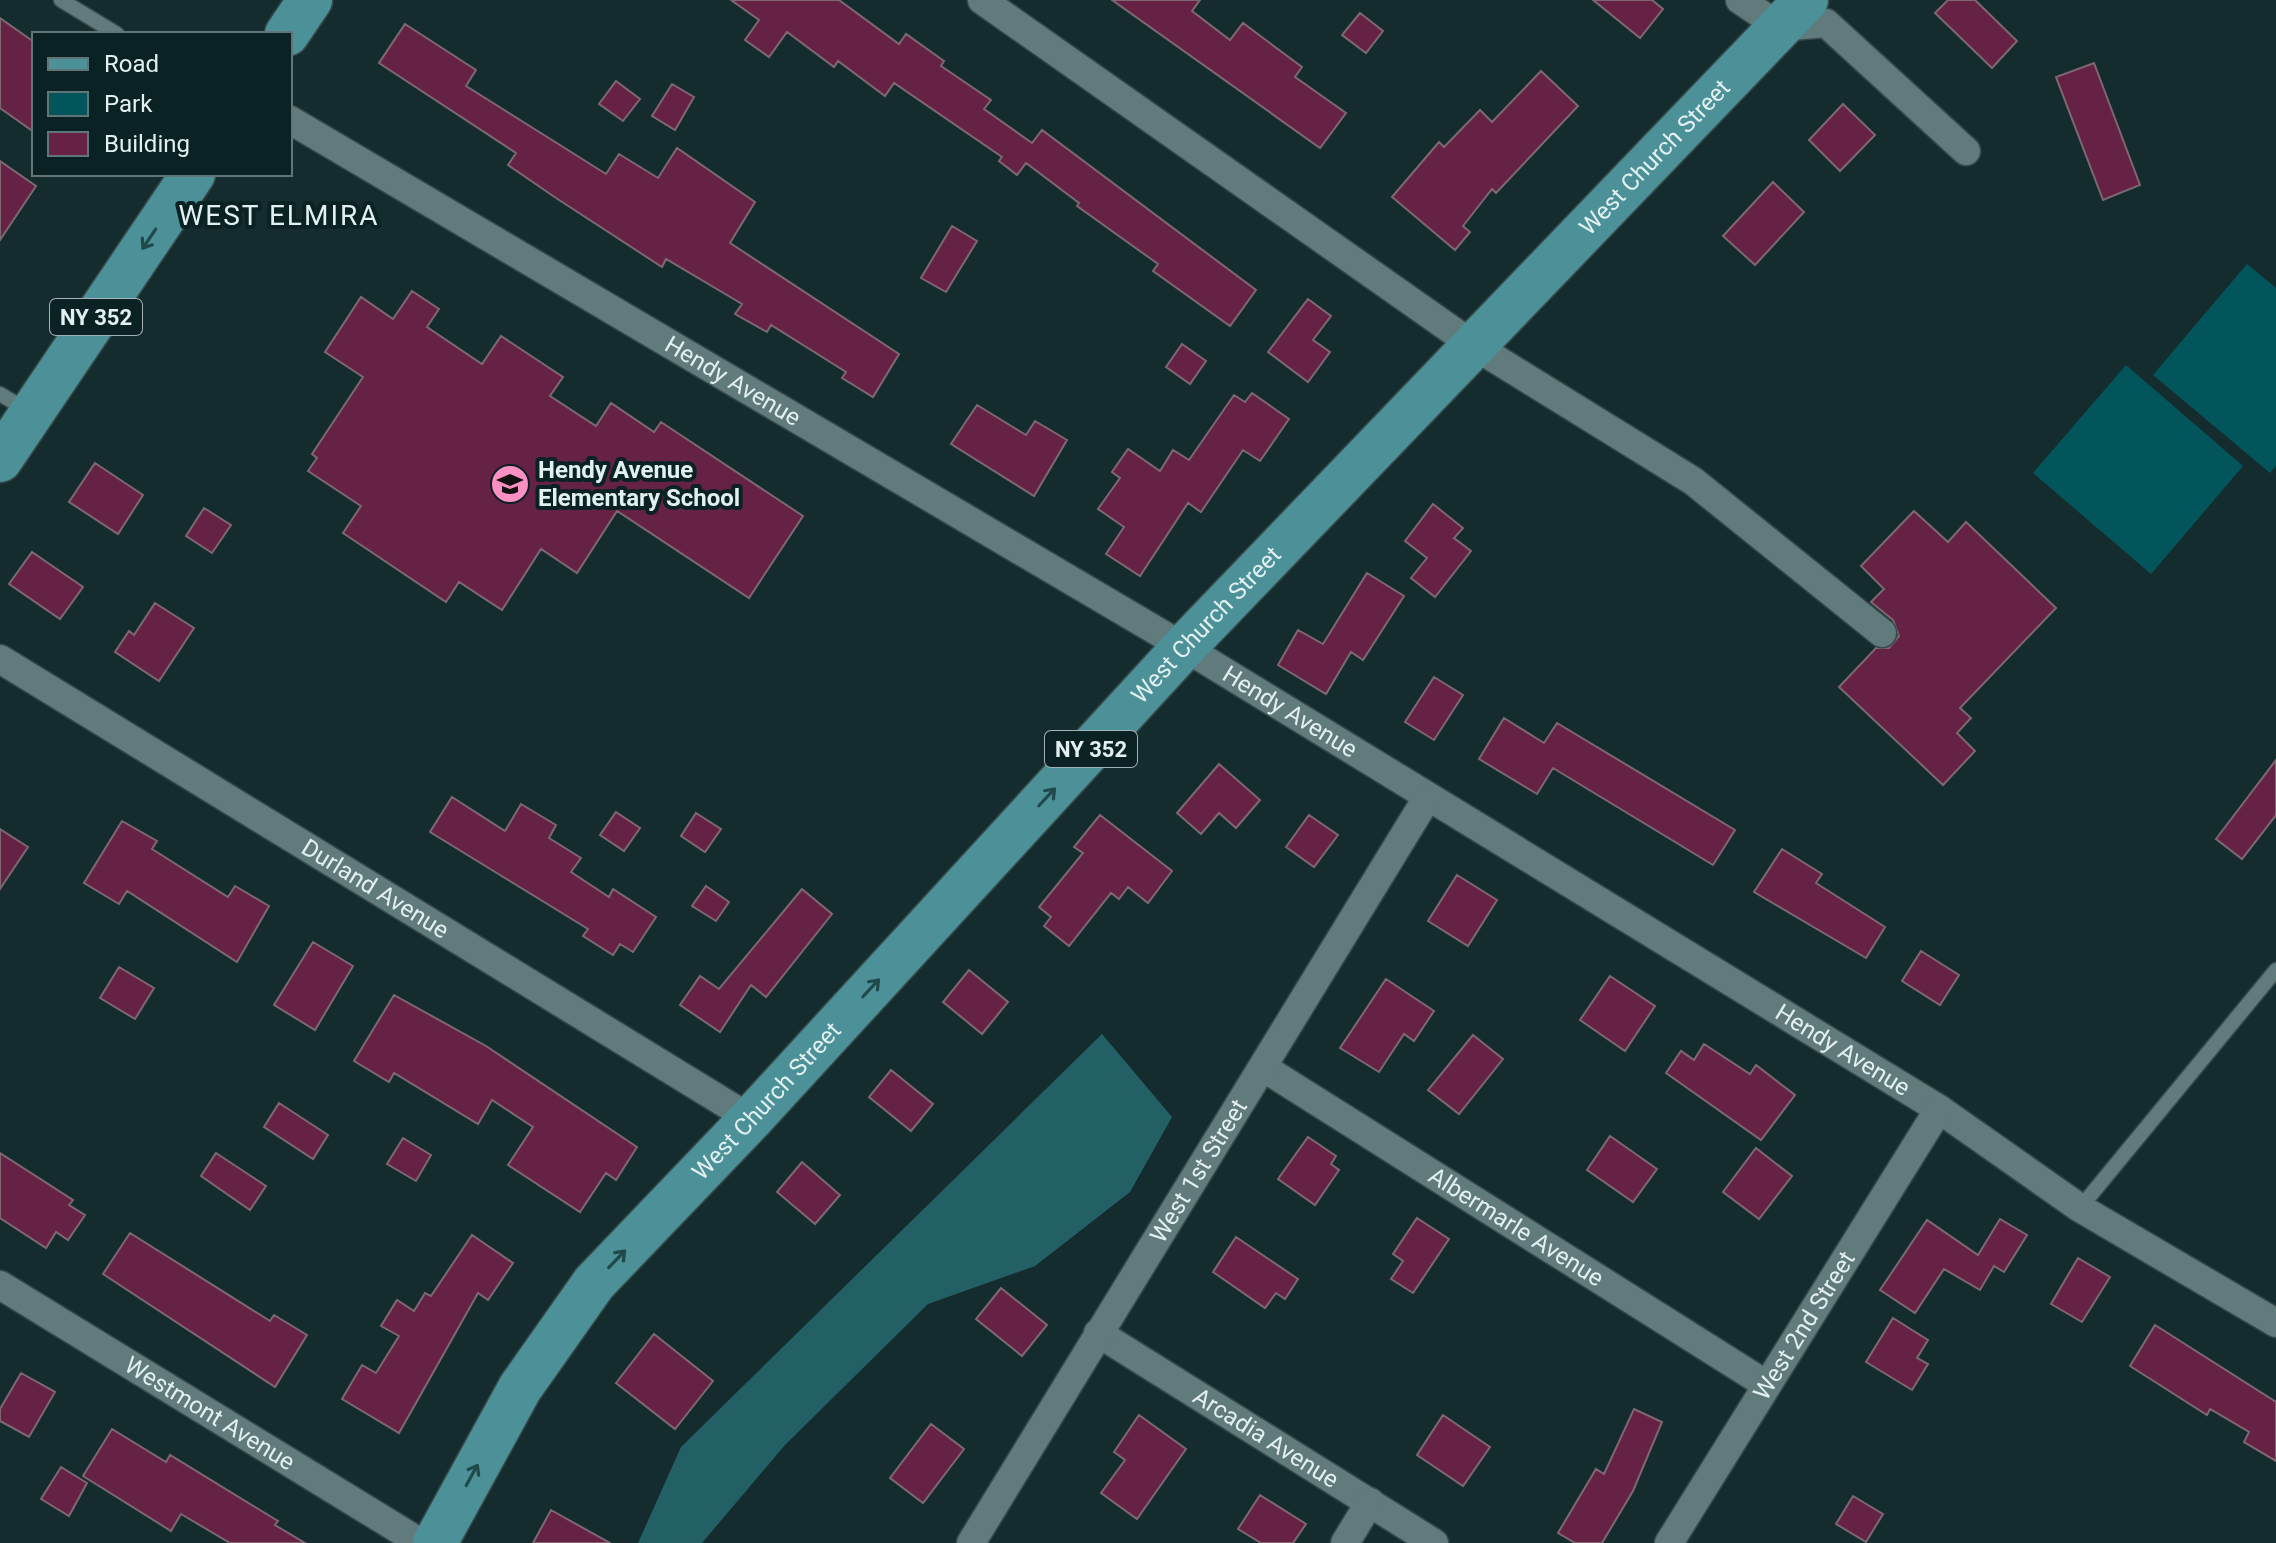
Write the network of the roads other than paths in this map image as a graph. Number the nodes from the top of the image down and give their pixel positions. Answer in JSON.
{"nodes":[{"id":1,"x":61,"y":0,"type":"edge"},
{"id":2,"x":310,"y":0,"type":"edge"},
{"id":3,"x":982,"y":0,"type":"edge"},
{"id":4,"x":1740,"y":0,"type":"edge"},
{"id":5,"x":1793,"y":14,"type":"edge"},
{"id":6,"x":114,"y":32,"type":"edge"},
{"id":7,"x":288,"y":32,"type":"edge"},
{"id":8,"x":292,"y":121,"type":"edge"},
{"id":9,"x":1966,"y":151,"type":"dead end"},
{"id":10,"x":191,"y":176,"type":"edge"},
{"id":11,"x":1473,"y":345,"type":"junction"},
{"id":12,"x":16,"y":403,"type":"edge"},
{"id":13,"x":0,"y":460,"type":"edge"},
{"id":14,"x":1882,"y":633,"type":"dead end"},
{"id":15,"x":1184,"y":647,"type":"junction"},
{"id":16,"x":0,"y":659,"type":"edge"},
{"id":17,"x":1427,"y":798,"type":"junction"},
{"id":18,"x":2276,"y":970,"type":"edge"},
{"id":19,"x":1264,"y":1068,"type":"junction"},
{"id":20,"x":1939,"y":1109,"type":"junction"},
{"id":21,"x":751,"y":1119,"type":"junction"},
{"id":22,"x":2080,"y":1208,"type":"junction"},
{"id":23,"x":0,"y":1285,"type":"edge"},
{"id":24,"x":2276,"y":1323,"type":"edge"},
{"id":25,"x":1098,"y":1333,"type":"junction"},
{"id":26,"x":1767,"y":1385,"type":"junction"},
{"id":27,"x":1370,"y":1502,"type":"junction"},
{"id":28,"x":421,"y":1543,"type":"edge"},
{"id":29,"x":435,"y":1543,"type":"edge"},
{"id":30,"x":971,"y":1543,"type":"edge"},
{"id":31,"x":1345,"y":1543,"type":"edge"},
{"id":32,"x":1434,"y":1543,"type":"edge"},
{"id":33,"x":1669,"y":1543,"type":"edge"}],
"edges":[{"from":1,"to":6,"type":"lane"},
{"from":2,"to":7,"type":"main road"},
{"from":3,"to":11,"type":"street"},
{"from":4,"to":5,"type":"street"},
{"from":5,"to":9,"type":"street"},
{"from":5,"to":11,"type":"main road","name":"West Church Street","number":"NY 352"},
{"from":8,"to":15,"type":"street","name":"Hendy Avenue"},
{"from":10,"to":12,"type":"main road","number":"NY 352","one_way":true},
{"from":11,"to":14,"type":"street"},
{"from":11,"to":15,"type":"main road","name":"West Church Street","number":"NY 352"},
{"from":12,"to":13,"type":"main road","number":"NY 352"},
{"from":15,"to":17,"type":"street","name":"Hendy Avenue"},
{"from":21,"to":15,"type":"main road","name":"West Church Street","number":"NY 352","one_way":true},
{"from":16,"to":21,"type":"street","name":"Durland Avenue"},
{"from":17,"to":19,"type":"street","name":"West 1st Street"},
{"from":17,"to":20,"type":"street","name":"Hendy Avenue"},
{"from":18,"to":22,"type":"lane"},
{"from":19,"to":25,"type":"street","name":"West 1st Street"},
{"from":19,"to":26,"type":"street","name":"Albermarle Avenue"},
{"from":20,"to":22,"type":"street","name":"Hendy Avenue"},
{"from":20,"to":26,"type":"street","name":"West 2nd Street"},
{"from":29,"to":21,"type":"main road","name":"West Church Street","number":"NY 352","one_way":true},
{"from":22,"to":24,"type":"street","name":"Hendy Avenue"},
{"from":23,"to":28,"type":"street","name":"Westmont Avenue"},
{"from":25,"to":27,"type":"street","name":"Arcadia Avenue"},
{"from":25,"to":30,"type":"street","name":"West 1st Street"},
{"from":26,"to":33,"type":"street","name":"West 2nd Street"},
{"from":27,"to":31,"type":"street"},
{"from":27,"to":32,"type":"street","name":"Arcadia Avenue"}]}
